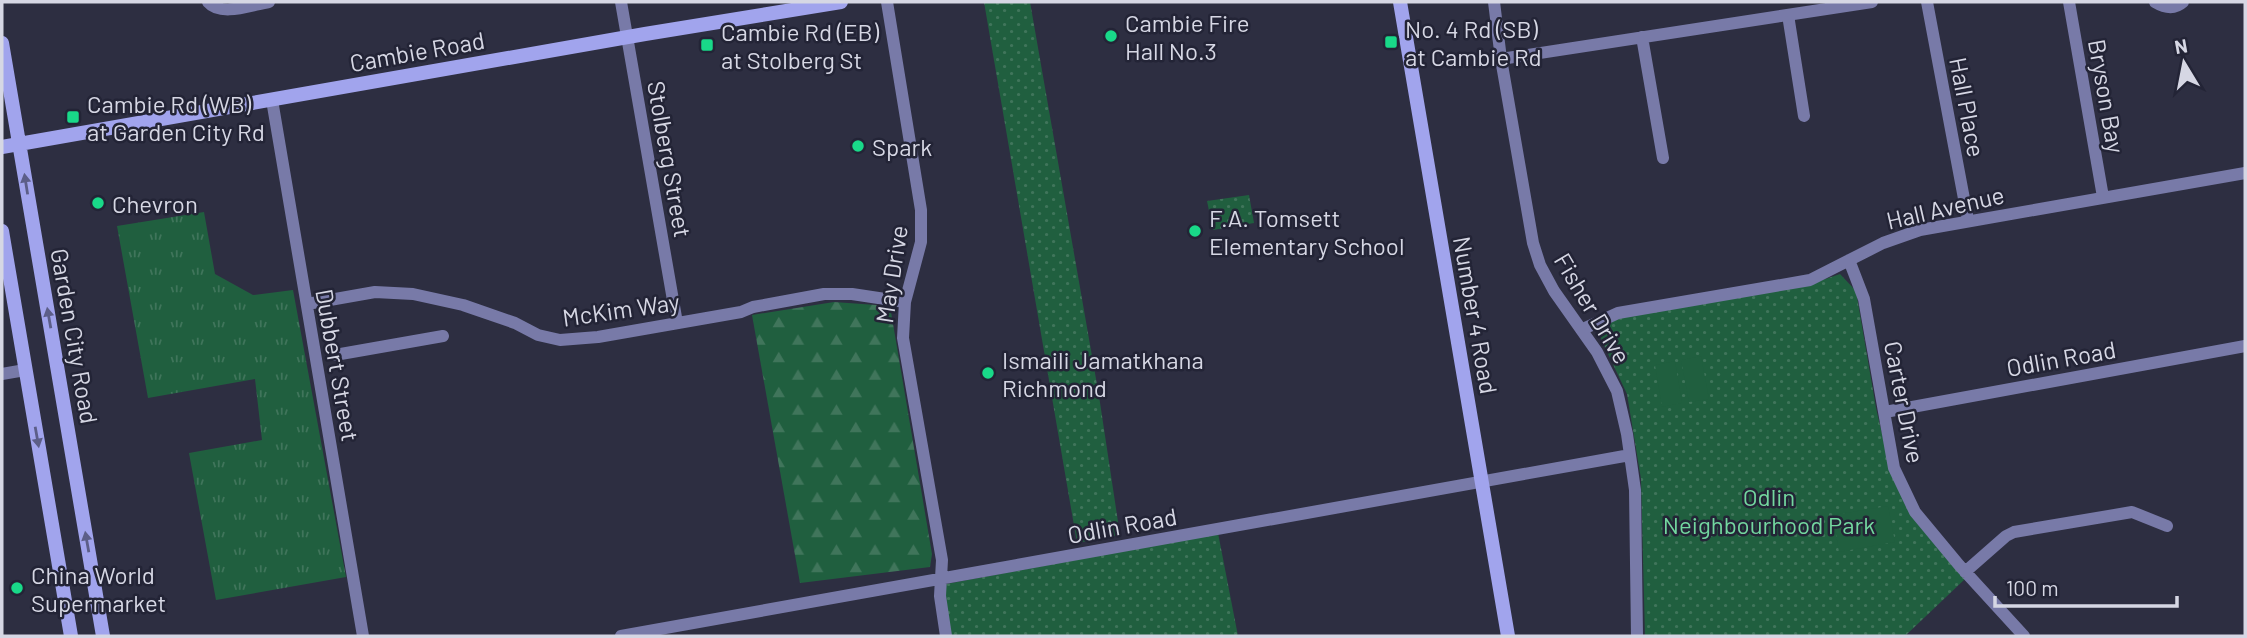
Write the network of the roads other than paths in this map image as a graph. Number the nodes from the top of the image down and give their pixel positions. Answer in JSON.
{"nodes":[{"id":1,"x":208,"y":2,"type":"edge"},
{"id":2,"x":269,"y":2,"type":"edge"},
{"id":3,"x":621,"y":2,"type":"edge"},
{"id":4,"x":841,"y":2,"type":"edge"},
{"id":5,"x":887,"y":2,"type":"edge"},
{"id":6,"x":1399,"y":2,"type":"edge"},
{"id":7,"x":1494,"y":2,"type":"edge"},
{"id":8,"x":1872,"y":2,"type":"edge"},
{"id":9,"x":1927,"y":2,"type":"edge"},
{"id":10,"x":2069,"y":2,"type":"edge"},
{"id":11,"x":2155,"y":2,"type":"edge"},
{"id":12,"x":2183,"y":2,"type":"edge"},
{"id":13,"x":1788,"y":15,"type":"junction"},
{"id":14,"x":627,"y":37,"type":"junction"},
{"id":15,"x":1642,"y":37,"type":"junction"},
{"id":16,"x":2,"y":43,"type":"edge"},
{"id":17,"x":1501,"y":60,"type":"junction"},
{"id":18,"x":272,"y":100,"type":"junction"},
{"id":19,"x":1804,"y":116,"type":"dead end"},
{"id":20,"x":20,"y":144,"type":"junction"},
{"id":21,"x":2,"y":147,"type":"edge"},
{"id":22,"x":1663,"y":158,"type":"dead end"},
{"id":23,"x":2245,"y":173,"type":"edge"},
{"id":24,"x":2103,"y":197,"type":"junction"},
{"id":25,"x":1968,"y":220,"type":"junction"},
{"id":26,"x":2,"y":231,"type":"edge"},
{"id":27,"x":1849,"y":260,"type":"junction"},
{"id":28,"x":905,"y":302,"type":"junction"},
{"id":29,"x":307,"y":304,"type":"junction"},
{"id":30,"x":677,"y":323,"type":"junction"},
{"id":31,"x":1583,"y":329,"type":"junction"},
{"id":32,"x":443,"y":336,"type":"dead end"},
{"id":33,"x":2245,"y":346,"type":"edge"},
{"id":34,"x":335,"y":355,"type":"dead end"},
{"id":35,"x":25,"y":370,"type":"junction"},
{"id":36,"x":2,"y":374,"type":"edge"},
{"id":37,"x":1885,"y":412,"type":"junction"},
{"id":38,"x":1630,"y":455,"type":"junction"},
{"id":39,"x":1482,"y":482,"type":"junction"},
{"id":40,"x":2167,"y":526,"type":"dead end"},
{"id":41,"x":1965,"y":572,"type":"junction"},
{"id":42,"x":940,"y":579,"type":"junction"},
{"id":43,"x":72,"y":636,"type":"edge"},
{"id":44,"x":103,"y":636,"type":"edge"},
{"id":45,"x":363,"y":636,"type":"edge"},
{"id":46,"x":621,"y":636,"type":"edge"},
{"id":47,"x":946,"y":636,"type":"edge"},
{"id":48,"x":1508,"y":636,"type":"edge"},
{"id":49,"x":1637,"y":636,"type":"edge"},
{"id":50,"x":2024,"y":636,"type":"edge"}],
"edges":[{"from":1,"to":2,"type":"street"},
{"from":3,"to":14,"type":"street","name":"Stolberg Street"},
{"from":4,"to":14,"type":"main road","name":"Cambie Road"},
{"from":5,"to":28,"type":"street","name":"May Drive"},
{"from":6,"to":39,"type":"main road","name":"Number 4 Road"},
{"from":7,"to":17,"type":"street","name":"Fisher Drive"},
{"from":8,"to":13,"type":"street"},
{"from":9,"to":25,"type":"street","name":"Hall Place"},
{"from":10,"to":24,"type":"street","name":"Bryson Bay"},
{"from":11,"to":12,"type":"street"},
{"from":13,"to":15,"type":"street"},
{"from":13,"to":19,"type":"street"},
{"from":14,"to":18,"type":"main road","name":"Cambie Road"},
{"from":14,"to":30,"type":"street","name":"Stolberg Street"},
{"from":15,"to":17,"type":"street"},
{"from":15,"to":22,"type":"street"},
{"from":16,"to":20,"type":"main road","name":"Garden City Road"},
{"from":17,"to":31,"type":"street","name":"Fisher Drive"},
{"from":18,"to":20,"type":"main road","name":"Cambie Road"},
{"from":18,"to":29,"type":"street","name":"Dubbert Street"},
{"from":20,"to":21,"type":"main road","name":"Cambie Road"},
{"from":44,"to":20,"type":"main road","name":"Garden City Road","one_way":true},
{"from":23,"to":24,"type":"street","name":"Hall Avenue"},
{"from":24,"to":25,"type":"street","name":"Hall Avenue"},
{"from":25,"to":27,"type":"street","name":"Hall Avenue"},
{"from":26,"to":35,"type":"main road"},
{"from":27,"to":31,"type":"street","name":"Hall Avenue"},
{"from":27,"to":37,"type":"street","name":"Carter Drive"},
{"from":28,"to":30,"type":"street","name":"McKim Way"},
{"from":28,"to":42,"type":"street","name":"May Drive"},
{"from":29,"to":30,"type":"street","name":"McKim Way"},
{"from":29,"to":45,"type":"street","name":"Dubbert Street"},
{"from":31,"to":38,"type":"street","name":"Fisher Drive"},
{"from":32,"to":34,"type":"street"},
{"from":33,"to":37,"type":"street","name":"Odlin Road"},
{"from":35,"to":36,"type":"street"},
{"from":35,"to":43,"type":"main road","one_way":true},
{"from":37,"to":41,"type":"street","name":"Carter Drive"},
{"from":38,"to":39,"type":"street","name":"Odlin Road"},
{"from":38,"to":49,"type":"street","name":"Fisher Drive"},
{"from":39,"to":42,"type":"street","name":"Odlin Road"},
{"from":39,"to":48,"type":"main road","name":"Number 4 Road"},
{"from":40,"to":41,"type":"street"},
{"from":41,"to":50,"type":"street","name":"Carter Drive"},
{"from":42,"to":46,"type":"street","name":"Odlin Road"},
{"from":42,"to":47,"type":"street","name":"May Drive"}]}
